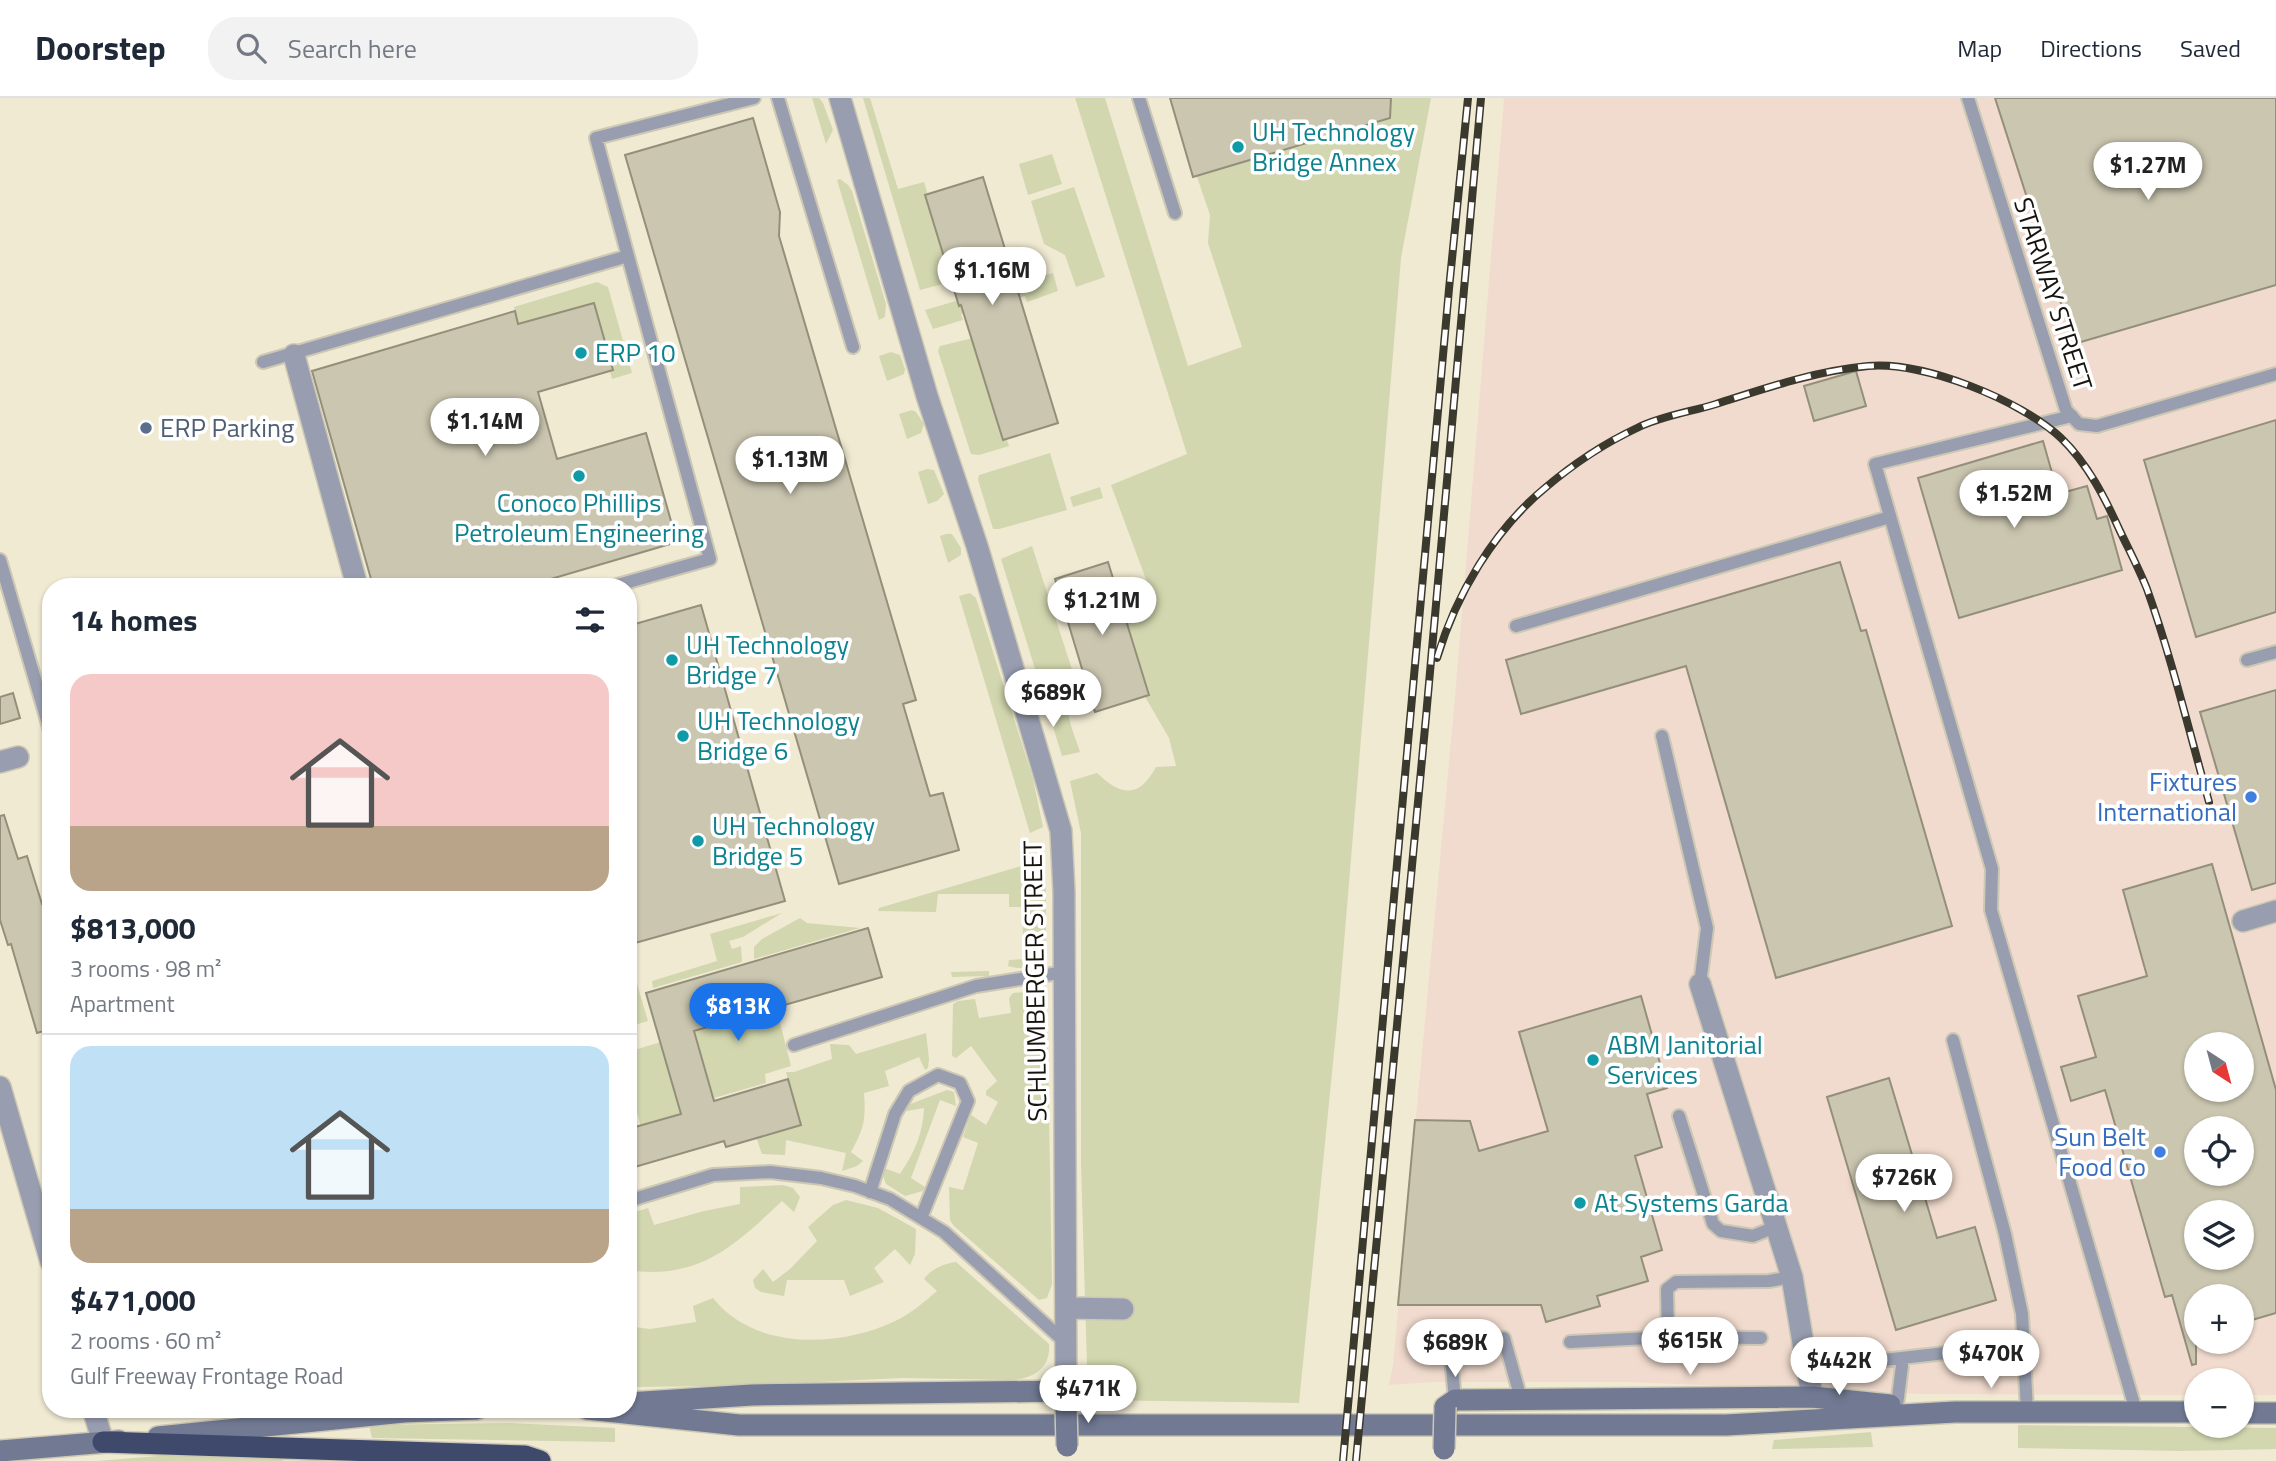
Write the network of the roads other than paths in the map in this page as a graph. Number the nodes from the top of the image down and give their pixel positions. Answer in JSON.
{"nodes":[{"id":1,"x":754,"y":98,"type":"edge"},
{"id":2,"x":778,"y":98,"type":"edge"},
{"id":3,"x":840,"y":98,"type":"edge"},
{"id":4,"x":1139,"y":98,"type":"edge"},
{"id":5,"x":1968,"y":98,"type":"edge"},
{"id":6,"x":1175,"y":214,"type":"dead end"},
{"id":7,"x":628,"y":256,"type":"junction"},
{"id":8,"x":853,"y":347,"type":"dead end"},
{"id":9,"x":294,"y":355,"type":"junction"},
{"id":10,"x":263,"y":362,"type":"dead end"},
{"id":11,"x":2276,"y":374,"type":"edge"},
{"id":12,"x":2072,"y":416,"type":"junction"},
{"id":13,"x":1890,"y":517,"type":"junction"},
{"id":14,"x":0,"y":560,"type":"edge"},
{"id":15,"x":355,"y":578,"type":"edge"},
{"id":16,"x":637,"y":580,"type":"edge"},
{"id":17,"x":1516,"y":626,"type":"dead end"},
{"id":18,"x":2276,"y":652,"type":"edge"},
{"id":19,"x":2247,"y":660,"type":"dead end"},
{"id":20,"x":42,"y":703,"type":"edge"},
{"id":21,"x":1662,"y":736,"type":"dead end"},
{"id":22,"x":2276,"y":911,"type":"edge"},
{"id":23,"x":2243,"y":921,"type":"dead end"},
{"id":24,"x":1065,"y":972,"type":"junction"},
{"id":25,"x":1700,"y":984,"type":"joint"},
{"id":26,"x":1953,"y":1040,"type":"dead end"},
{"id":27,"x":794,"y":1045,"type":"dead end"},
{"id":28,"x":0,"y":1087,"type":"edge"},
{"id":29,"x":1678,"y":1116,"type":"dead end"},
{"id":30,"x":870,"y":1192,"type":"junction"},
{"id":31,"x":637,"y":1198,"type":"edge"},
{"id":32,"x":921,"y":1218,"type":"junction"},
{"id":33,"x":1775,"y":1227,"type":"junction"},
{"id":34,"x":42,"y":1231,"type":"edge"},
{"id":35,"x":1792,"y":1277,"type":"junction"},
{"id":36,"x":1067,"y":1308,"type":"junction"},
{"id":37,"x":1123,"y":1309,"type":"dead end"},
{"id":38,"x":1668,"y":1337,"type":"junction"},
{"id":39,"x":1504,"y":1338,"type":"dead end"},
{"id":40,"x":1761,"y":1338,"type":"dead end"},
{"id":41,"x":1570,"y":1342,"type":"dead end"},
{"id":42,"x":1066,"y":1343,"type":"junction"},
{"id":43,"x":2024,"y":1344,"type":"junction"},
{"id":44,"x":1450,"y":1347,"type":"dead end"},
{"id":45,"x":1903,"y":1358,"type":"junction"},
{"id":46,"x":1858,"y":1363,"type":"dead end"},
{"id":47,"x":1812,"y":1397,"type":"junction"},
{"id":48,"x":1066,"y":1398,"type":"junction"},
{"id":49,"x":1521,"y":1399,"type":"junction"},
{"id":50,"x":637,"y":1402,"type":"edge"},
{"id":51,"x":1450,"y":1403,"type":"junction"},
{"id":52,"x":1897,"y":1410,"type":"junction"},
{"id":53,"x":2027,"y":1411,"type":"junction"},
{"id":54,"x":2136,"y":1411,"type":"junction"},
{"id":55,"x":2184,"y":1412,"type":"edge"},
{"id":56,"x":2254,"y":1413,"type":"edge"},
{"id":57,"x":2276,"y":1413,"type":"edge"},
{"id":58,"x":637,"y":1414,"type":"edge"},
{"id":59,"x":96,"y":1418,"type":"edge"},
{"id":60,"x":258,"y":1418,"type":"edge"},
{"id":61,"x":321,"y":1418,"type":"edge"},
{"id":62,"x":250,"y":1428,"type":"junction"},
{"id":63,"x":103,"y":1442,"type":"junction"},
{"id":64,"x":0,"y":1451,"type":"edge"},
{"id":65,"x":1066,"y":1454,"type":"edge"},
{"id":66,"x":1444,"y":1455,"type":"edge"},
{"id":67,"x":540,"y":1461,"type":"edge"}],
"edges":[{"from":1,"to":7,"type":"lane"},
{"from":2,"to":8,"type":"lane"},
{"from":3,"to":24,"type":"street","name":"SCHLUMBERGER STREET"},
{"from":4,"to":6,"type":"lane"},
{"from":5,"to":12,"type":"lane","name":"STARWAY STREET"},
{"from":7,"to":9,"type":"lane"},
{"from":7,"to":16,"type":"lane"},
{"from":9,"to":10,"type":"lane"},
{"from":9,"to":15,"type":"street"},
{"from":11,"to":12,"type":"lane","name":"STARWAY STREET"},
{"from":12,"to":13,"type":"lane"},
{"from":13,"to":17,"type":"lane"},
{"from":13,"to":54,"type":"lane"},
{"from":14,"to":20,"type":"lane"},
{"from":18,"to":19,"type":"lane"},
{"from":21,"to":25,"type":"lane"},
{"from":22,"to":23,"type":"street"},
{"from":24,"to":27,"type":"lane"},
{"from":24,"to":36,"type":"street","name":"SCHLUMBERGER STREET"},
{"from":25,"to":33,"type":"street"},
{"from":26,"to":43,"type":"lane"},
{"from":28,"to":34,"type":"street"},
{"from":29,"to":33,"type":"lane"},
{"from":30,"to":31,"type":"lane"},
{"from":30,"to":32,"type":"lane"},
{"from":30,"to":32,"type":"lane"},
{"from":32,"to":42,"type":"lane"},
{"from":33,"to":35,"type":"street"},
{"from":35,"to":38,"type":"lane"},
{"from":35,"to":47,"type":"street"},
{"from":36,"to":37,"type":"street"},
{"from":36,"to":42,"type":"street","name":"SCHLUMBERGER STREET"},
{"from":38,"to":40,"type":"lane"},
{"from":38,"to":41,"type":"lane"},
{"from":39,"to":49,"type":"lane"},
{"from":42,"to":48,"type":"street","name":"SCHLUMBERGER STREET"},
{"from":43,"to":45,"type":"lane"},
{"from":43,"to":53,"type":"lane"},
{"from":44,"to":51,"type":"lane"},
{"from":45,"to":46,"type":"lane"},
{"from":45,"to":52,"type":"lane"},
{"from":47,"to":49,"type":"main road"},
{"from":47,"to":52,"type":"main road"},
{"from":48,"to":50,"type":"main road"},
{"from":48,"to":65,"type":"main road","bridge":true},
{"from":49,"to":51,"type":"main road"},
{"from":51,"to":66,"type":"main road","bridge":true},
{"from":52,"to":53,"type":"main road"},
{"from":52,"to":58,"type":"main road"},
{"from":53,"to":54,"type":"main road"},
{"from":54,"to":55,"type":"main road"},
{"from":56,"to":57,"type":"main road"},
{"from":59,"to":63,"type":"street"},
{"from":60,"to":62,"type":"lane"},
{"from":61,"to":62,"type":"main road"},
{"from":62,"to":63,"type":"main road"},
{"from":63,"to":64,"type":"main road"},
{"from":63,"to":67,"type":"highway"}]}
